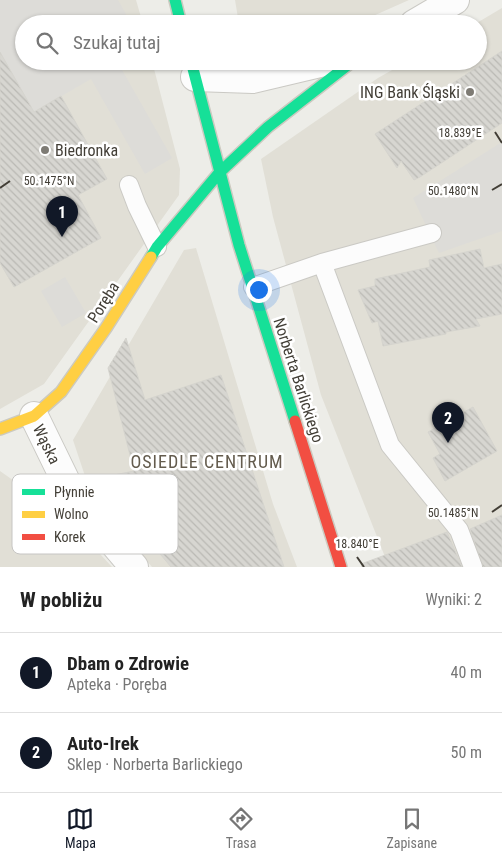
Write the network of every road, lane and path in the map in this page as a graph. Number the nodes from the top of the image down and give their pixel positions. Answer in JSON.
{"nodes":[{"id":1,"x":455,"y":0,"type":"edge"},
{"id":2,"x":429,"y":15,"type":"edge"},
{"id":3,"x":193,"y":70,"type":"edge"},
{"id":4,"x":199,"y":70,"type":"edge"},
{"id":5,"x":291,"y":70,"type":"edge"},
{"id":6,"x":341,"y":70,"type":"edge"},
{"id":7,"x":219,"y":173,"type":"junction"},
{"id":8,"x":129,"y":185,"type":"dead end"},
{"id":9,"x":432,"y":232,"type":"dead end"},
{"id":10,"x":157,"y":247,"type":"junction"},
{"id":11,"x":322,"y":263,"type":"junction"},
{"id":12,"x":253,"y":287,"type":"junction"},
{"id":13,"x":34,"y":416,"type":"junction"},
{"id":14,"x":0,"y":429,"type":"edge"},
{"id":15,"x":62,"y":474,"type":"edge"},
{"id":16,"x":123,"y":554,"type":"edge"},
{"id":17,"x":134,"y":567,"type":"edge"},
{"id":18,"x":342,"y":567,"type":"edge"},
{"id":19,"x":473,"y":567,"type":"edge"}],
"edges":[{"from":1,"to":2,"type":"street"},
{"from":3,"to":7,"type":"street","name":"Norberta Barlickiego"},
{"from":4,"to":5,"type":"street"},
{"from":6,"to":7,"type":"street","name":"Poręba"},
{"from":7,"to":10,"type":"street","name":"Poręba"},
{"from":7,"to":12,"type":"street","name":"Norberta Barlickiego"},
{"from":8,"to":10,"type":"lane"},
{"from":9,"to":11,"type":"lane"},
{"from":10,"to":13,"type":"street","name":"Poręba"},
{"from":11,"to":12,"type":"lane"},
{"from":11,"to":19,"type":"lane"},
{"from":12,"to":18,"type":"street","name":"Norberta Barlickiego"},
{"from":13,"to":14,"type":"street","name":"Poręba"},
{"from":13,"to":15,"type":"street","name":"Wąska"},
{"from":16,"to":17,"type":"street","name":"Wąska"}]}
